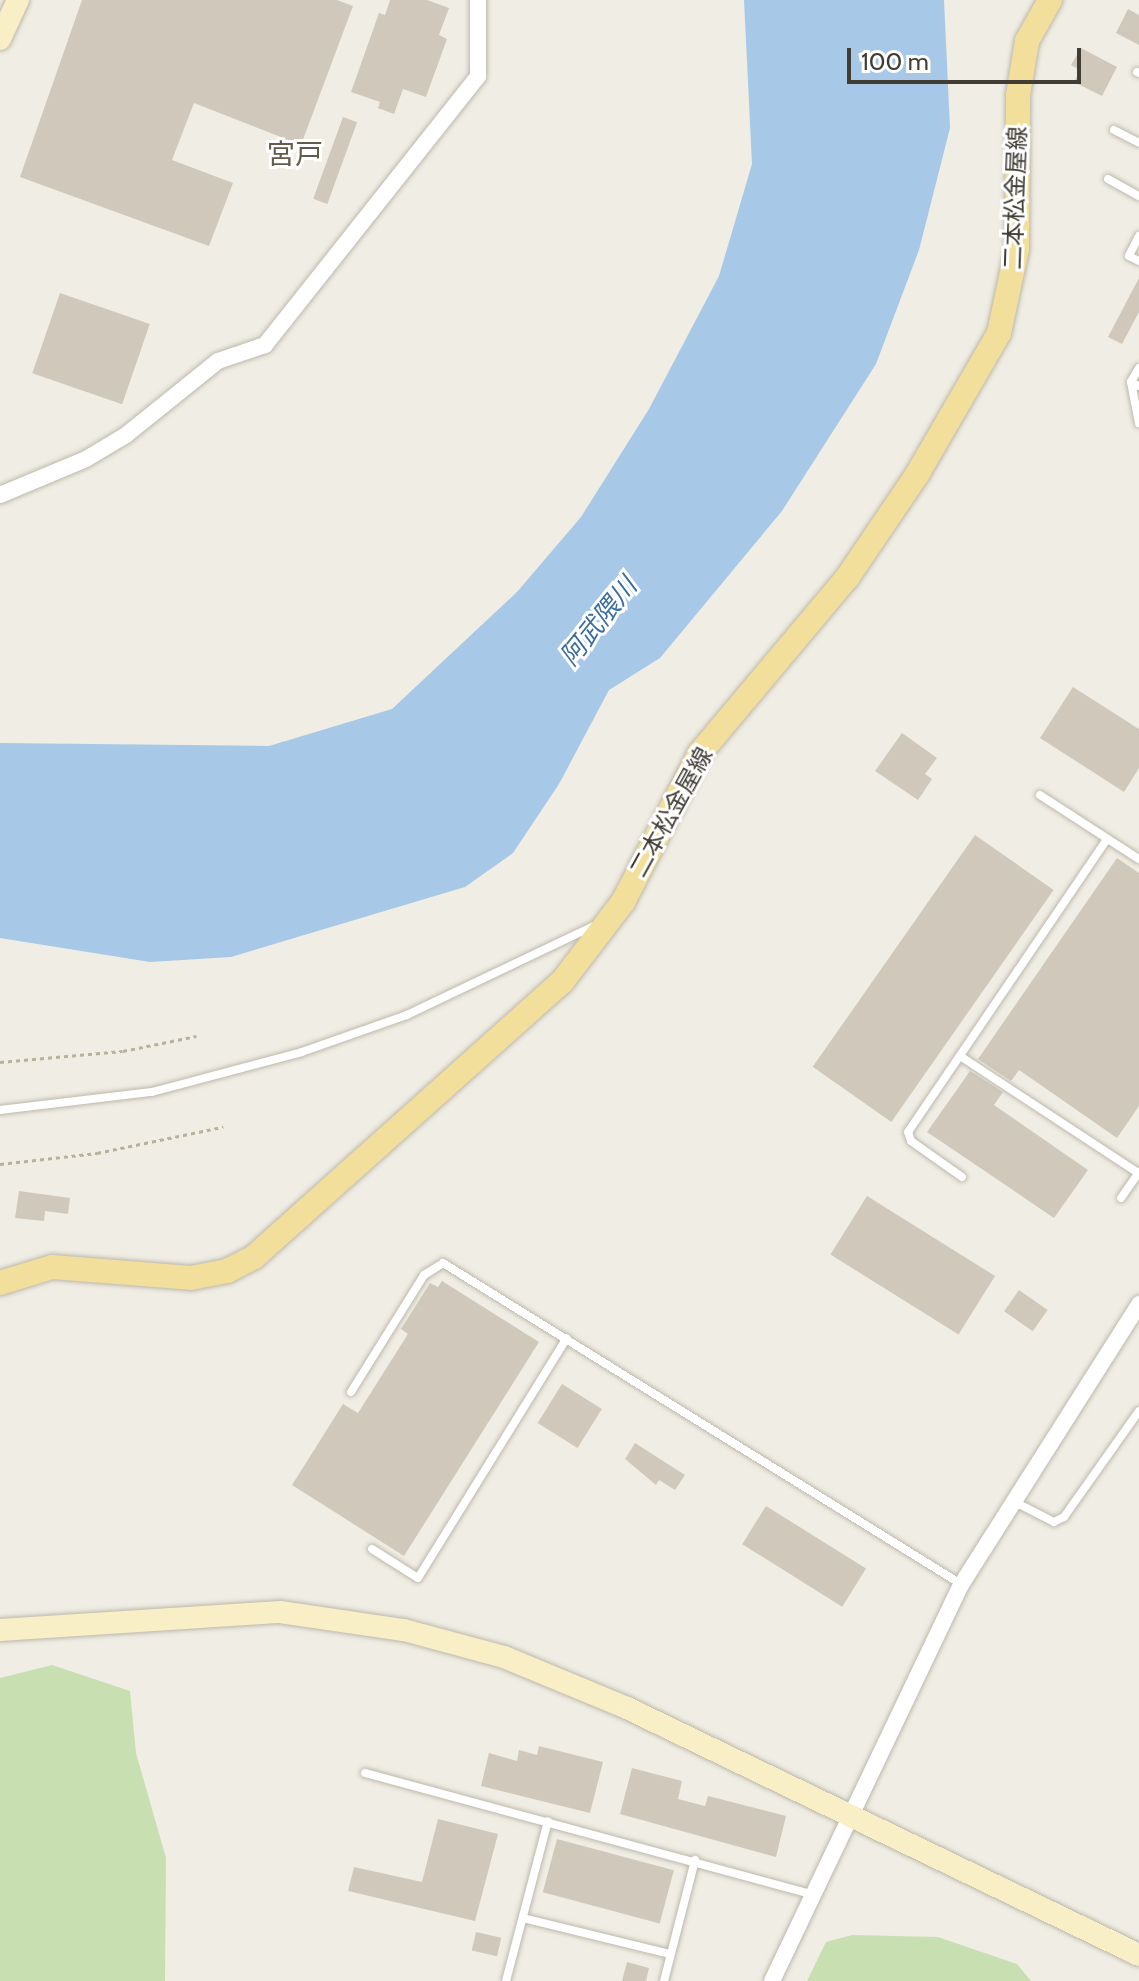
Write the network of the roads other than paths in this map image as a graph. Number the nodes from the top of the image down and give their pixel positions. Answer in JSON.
{"nodes":[{"id":1,"x":18,"y":0,"type":"edge"},
{"id":2,"x":478,"y":0,"type":"edge"},
{"id":3,"x":1050,"y":0,"type":"edge"},
{"id":4,"x":0,"y":39,"type":"edge"},
{"id":5,"x":1114,"y":130,"type":"dead end"},
{"id":6,"x":1139,"y":143,"type":"edge"},
{"id":7,"x":1108,"y":179,"type":"dead end"},
{"id":8,"x":1139,"y":196,"type":"edge"},
{"id":9,"x":1139,"y":236,"type":"edge"},
{"id":10,"x":1139,"y":261,"type":"edge"},
{"id":11,"x":1139,"y":368,"type":"edge"},
{"id":12,"x":1135,"y":384,"type":"edge"},
{"id":13,"x":1139,"y":423,"type":"edge"},
{"id":14,"x":0,"y":495,"type":"edge"},
{"id":15,"x":1040,"y":795,"type":"dead end"},
{"id":16,"x":1107,"y":839,"type":"junction"},
{"id":17,"x":1139,"y":859,"type":"edge"},
{"id":18,"x":606,"y":925,"type":"junction"},
{"id":19,"x":960,"y":1056,"type":"junction"},
{"id":20,"x":0,"y":1110,"type":"edge"},
{"id":21,"x":1139,"y":1172,"type":"edge"},
{"id":22,"x":962,"y":1177,"type":"dead end"},
{"id":23,"x":1121,"y":1198,"type":"dead end"},
{"id":24,"x":0,"y":1283,"type":"edge"},
{"id":25,"x":1139,"y":1304,"type":"edge"},
{"id":26,"x":567,"y":1338,"type":"junction"},
{"id":27,"x":351,"y":1392,"type":"dead end"},
{"id":28,"x":1139,"y":1411,"type":"edge"},
{"id":29,"x":1012,"y":1501,"type":"junction"},
{"id":30,"x":372,"y":1549,"type":"dead end"},
{"id":31,"x":961,"y":1585,"type":"junction"},
{"id":32,"x":0,"y":1630,"type":"edge"},
{"id":33,"x":365,"y":1773,"type":"dead end"},
{"id":34,"x":848,"y":1818,"type":"junction"},
{"id":35,"x":548,"y":1821,"type":"junction"},
{"id":36,"x":695,"y":1860,"type":"junction"},
{"id":37,"x":813,"y":1895,"type":"junction"},
{"id":38,"x":523,"y":1918,"type":"junction"},
{"id":39,"x":670,"y":1954,"type":"junction"},
{"id":40,"x":1139,"y":1955,"type":"edge"},
{"id":41,"x":506,"y":1981,"type":"edge"},
{"id":42,"x":664,"y":1981,"type":"edge"},
{"id":43,"x":772,"y":1981,"type":"edge"}],
"edges":[{"from":1,"to":4,"type":"street"},
{"from":2,"to":14,"type":"street"},
{"from":3,"to":18,"type":"main road","name":"二本松金屋線"},
{"from":5,"to":6,"type":"lane"},
{"from":7,"to":8,"type":"lane"},
{"from":9,"to":10,"type":"lane"},
{"from":11,"to":12,"type":"lane"},
{"from":12,"to":13,"type":"lane"},
{"from":15,"to":16,"type":"lane"},
{"from":16,"to":17,"type":"lane"},
{"from":16,"to":19,"type":"lane"},
{"from":18,"to":20,"type":"lane"},
{"from":18,"to":24,"type":"main road","name":"二本松金屋線"},
{"from":19,"to":21,"type":"lane"},
{"from":19,"to":22,"type":"lane"},
{"from":21,"to":23,"type":"lane"},
{"from":25,"to":29,"type":"street"},
{"from":26,"to":27,"type":"lane"},
{"from":26,"to":30,"type":"lane"},
{"from":26,"to":31,"type":"lane"},
{"from":28,"to":29,"type":"lane"},
{"from":29,"to":31,"type":"street"},
{"from":31,"to":34,"type":"street"},
{"from":32,"to":34,"type":"street"},
{"from":33,"to":35,"type":"lane"},
{"from":34,"to":37,"type":"street"},
{"from":34,"to":40,"type":"street"},
{"from":35,"to":36,"type":"lane"},
{"from":35,"to":38,"type":"lane"},
{"from":36,"to":37,"type":"lane"},
{"from":36,"to":39,"type":"lane"},
{"from":37,"to":43,"type":"street"},
{"from":38,"to":39,"type":"lane"},
{"from":38,"to":41,"type":"lane"},
{"from":39,"to":42,"type":"lane"}]}
